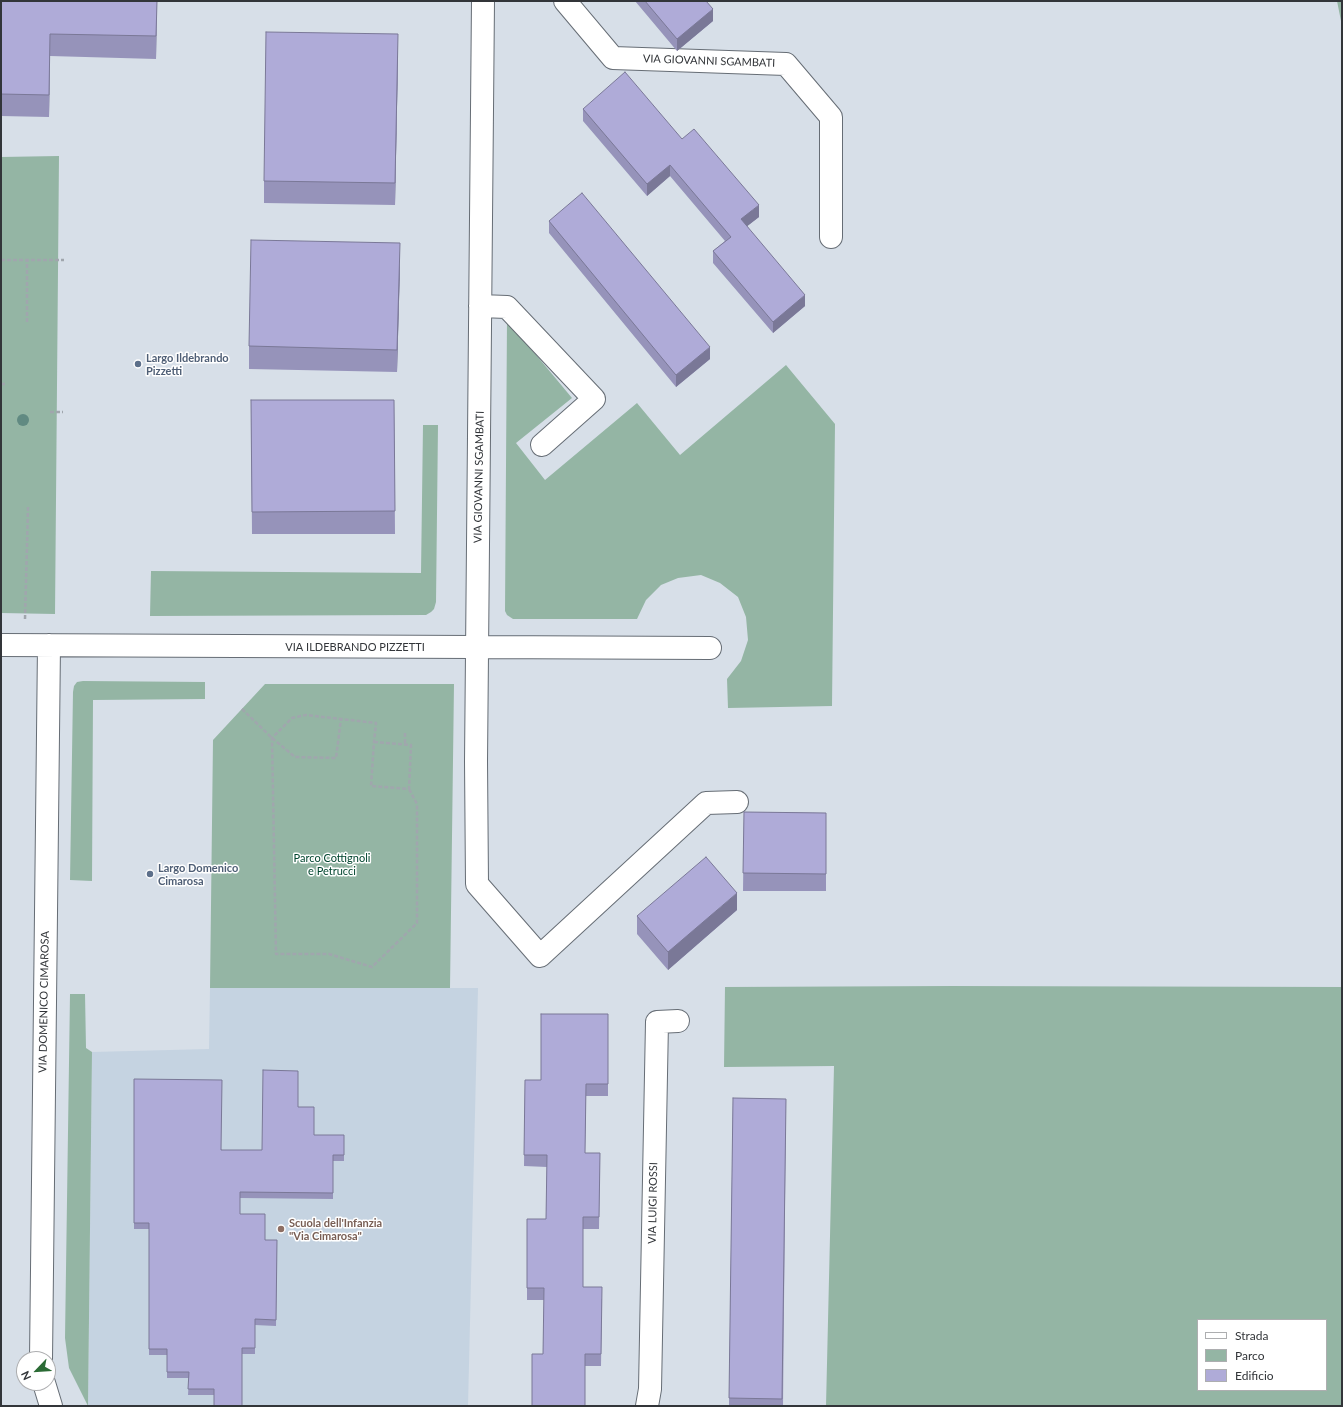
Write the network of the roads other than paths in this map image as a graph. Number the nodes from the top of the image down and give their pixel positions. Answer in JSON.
{"nodes":[{"id":1,"x":483,"y":1,"type":"edge"},
{"id":2,"x":564,"y":1,"type":"edge"},
{"id":3,"x":831,"y":237,"type":"dead end"},
{"id":4,"x":480,"y":306,"type":"junction"},
{"id":5,"x":542,"y":445,"type":"dead end"},
{"id":6,"x":1,"y":645,"type":"edge"},
{"id":7,"x":49,"y":645,"type":"junction"},
{"id":8,"x":478,"y":647,"type":"junction"},
{"id":9,"x":710,"y":648,"type":"dead end"},
{"id":10,"x":737,"y":802,"type":"dead end"},
{"id":11,"x":678,"y":1021,"type":"dead end"},
{"id":12,"x":40,"y":1351,"type":"edge"},
{"id":13,"x":36,"y":1391,"type":"edge"},
{"id":14,"x":46,"y":1391,"type":"edge"},
{"id":15,"x":33,"y":1406,"type":"edge"},
{"id":16,"x":51,"y":1406,"type":"edge"},
{"id":17,"x":647,"y":1406,"type":"edge"}],
"edges":[{"from":1,"to":4,"type":"street","name":"VIA GIOVANNI SGAMBATI"},
{"from":2,"to":3,"type":"street","name":"VIA GIOVANNI SGAMBATI"},
{"from":4,"to":5,"type":"street"},
{"from":4,"to":8,"type":"street","name":"VIA GIOVANNI SGAMBATI"},
{"from":6,"to":7,"type":"street","name":"VIA ILDEBRANDO PIZZETTI"},
{"from":7,"to":8,"type":"street","name":"VIA ILDEBRANDO PIZZETTI"},
{"from":7,"to":12,"type":"street","name":"VIA DOMENICO CIMAROSA"},
{"from":8,"to":9,"type":"street","name":"VIA ILDEBRANDO PIZZETTI"},
{"from":8,"to":10,"type":"street","name":"VIA GIOVANNI SGAMBATI"},
{"from":11,"to":17,"type":"street","name":"VIA LUIGI ROSSI"},
{"from":13,"to":15,"type":"street"},
{"from":14,"to":16,"type":"street"}]}
